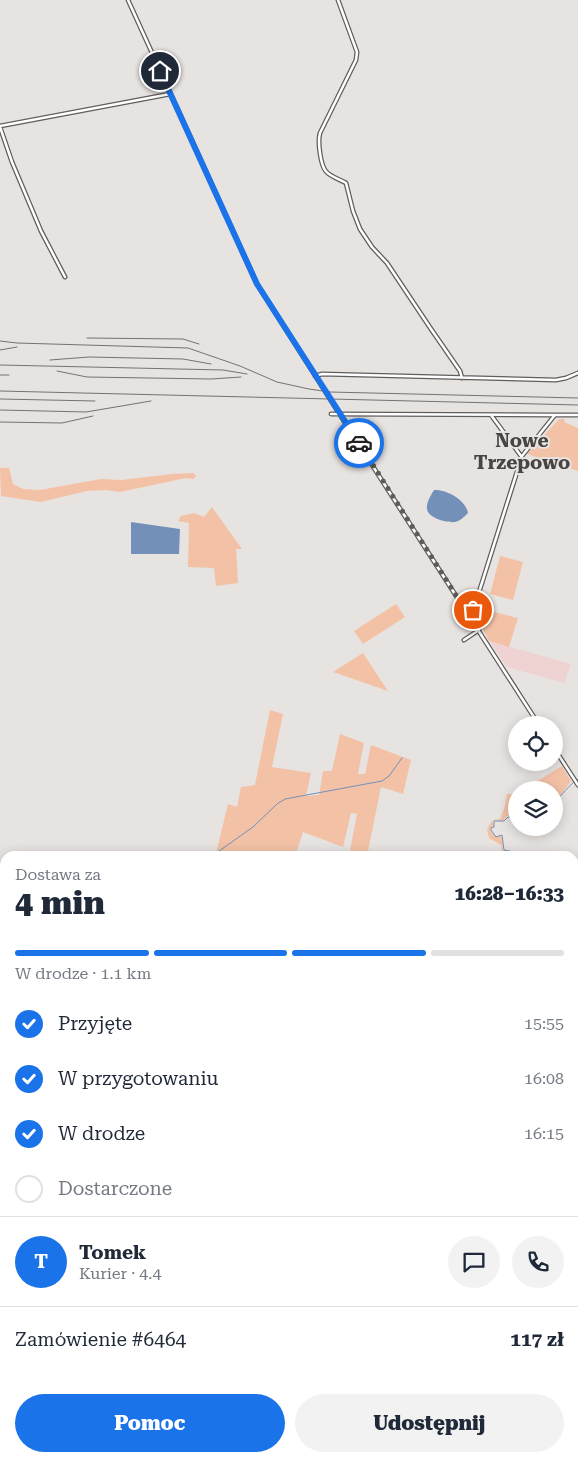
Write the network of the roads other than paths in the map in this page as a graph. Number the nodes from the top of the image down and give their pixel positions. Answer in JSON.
{"nodes":[{"id":1,"x":128,"y":0,"type":"edge"},
{"id":2,"x":338,"y":0,"type":"edge"},
{"id":3,"x":170,"y":94,"type":"junction"},
{"id":4,"x":0,"y":126,"type":"edge"},
{"id":5,"x":65,"y":277,"type":"dead end"},
{"id":6,"x":578,"y":373,"type":"edge"},
{"id":7,"x":315,"y":376,"type":"junction"},
{"id":8,"x":462,"y":378,"type":"junction"},
{"id":9,"x":339,"y":413,"type":"junction"},
{"id":10,"x":330,"y":414,"type":"dead end"},
{"id":11,"x":491,"y":415,"type":"junction"},
{"id":12,"x":555,"y":415,"type":"junction"},
{"id":13,"x":578,"y":415,"type":"edge"},
{"id":14,"x":522,"y":456,"type":"junction"},
{"id":15,"x":468,"y":614,"type":"junction"},
{"id":16,"x":479,"y":630,"type":"junction"},
{"id":17,"x":464,"y":640,"type":"dead end"},
{"id":18,"x":533,"y":716,"type":"edge"},
{"id":19,"x":563,"y":762,"type":"edge"},
{"id":20,"x":578,"y":785,"type":"edge"}],
"edges":[{"from":1,"to":3,"type":"street"},
{"from":2,"to":8,"type":"street"},
{"from":3,"to":4,"type":"street"},
{"from":3,"to":7,"type":"street"},
{"from":4,"to":5,"type":"street"},
{"from":6,"to":8,"type":"street"},
{"from":7,"to":8,"type":"street"},
{"from":7,"to":9,"type":"street","bridge":true},
{"from":9,"to":10,"type":"street"},
{"from":9,"to":11,"type":"street"},
{"from":9,"to":15,"type":"street"},
{"from":11,"to":12,"type":"street"},
{"from":11,"to":14,"type":"street"},
{"from":12,"to":13,"type":"street"},
{"from":12,"to":14,"type":"street"},
{"from":14,"to":15,"type":"street"},
{"from":15,"to":16,"type":"street"},
{"from":16,"to":17,"type":"street"},
{"from":16,"to":18,"type":"street"},
{"from":19,"to":20,"type":"street"}]}
